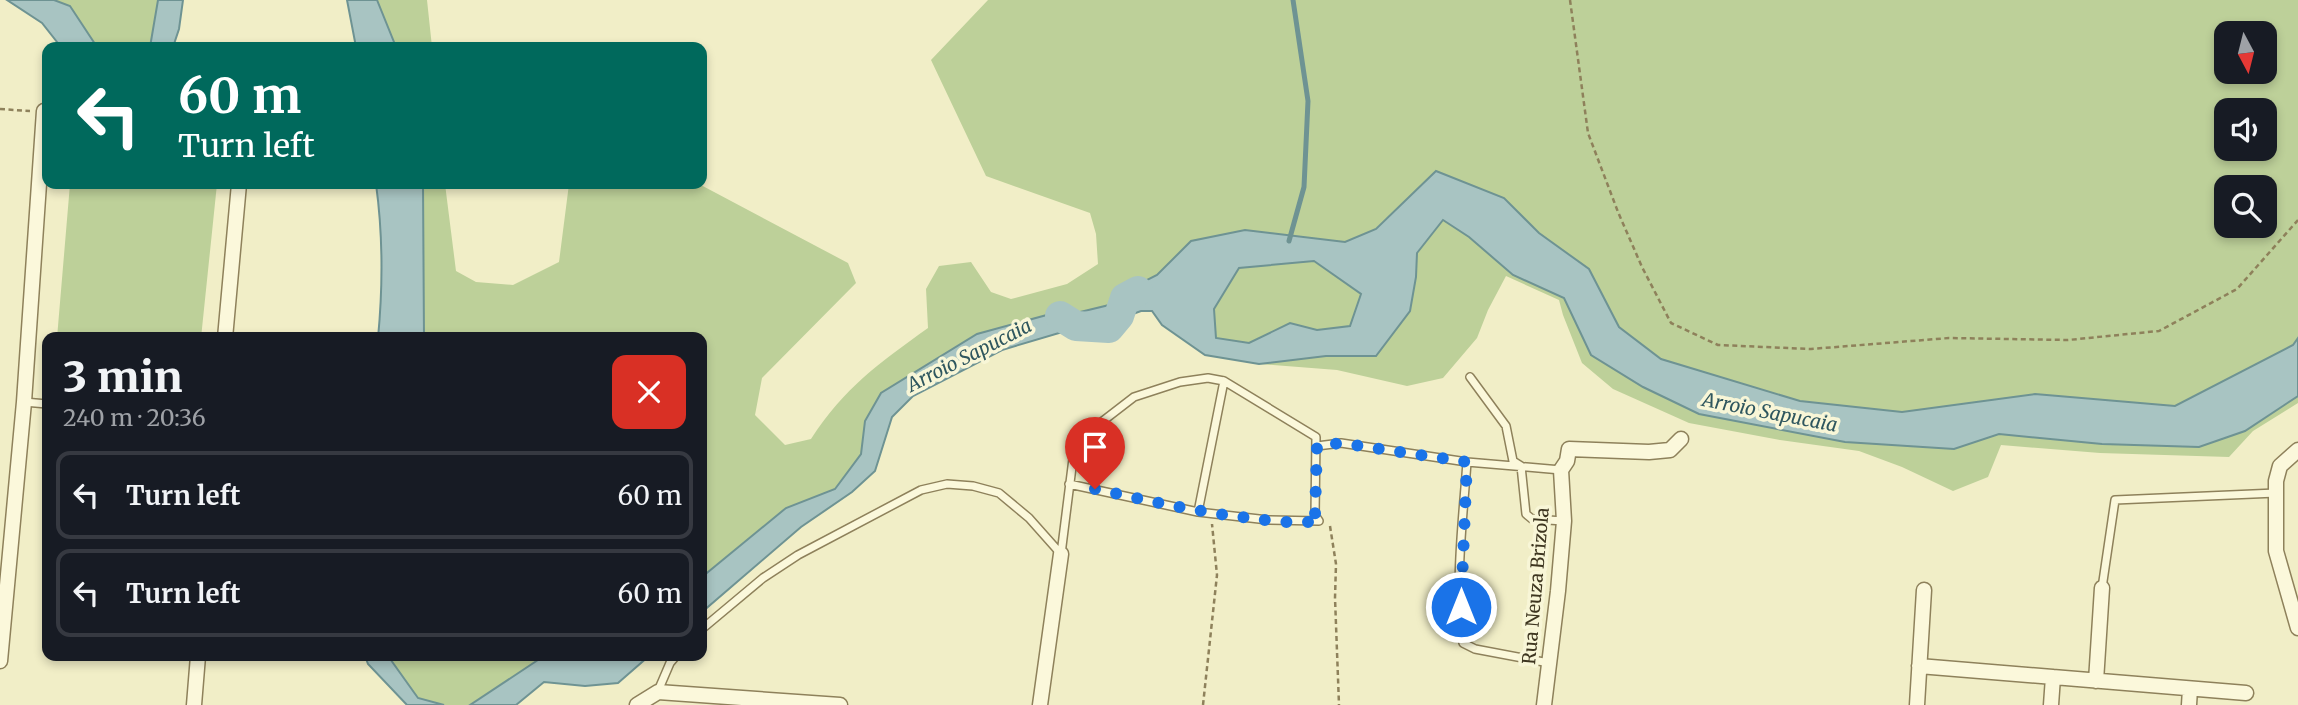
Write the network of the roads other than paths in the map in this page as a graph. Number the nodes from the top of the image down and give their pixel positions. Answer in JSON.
{"nodes":[{"id":1,"x":42,"y":164,"type":"edge"},
{"id":2,"x":239,"y":189,"type":"edge"},
{"id":3,"x":226,"y":332,"type":"edge"},
{"id":4,"x":1470,"y":376,"type":"dead end"},
{"id":5,"x":1224,"y":381,"type":"junction"},
{"id":6,"x":24,"y":402,"type":"junction"},
{"id":7,"x":42,"y":404,"type":"edge"},
{"id":8,"x":1681,"y":439,"type":"dead end"},
{"id":9,"x":1317,"y":446,"type":"junction"},
{"id":10,"x":2298,"y":450,"type":"edge"},
{"id":11,"x":1467,"y":462,"type":"junction"},
{"id":12,"x":1521,"y":466,"type":"junction"},
{"id":13,"x":1561,"y":470,"type":"junction"},
{"id":14,"x":1069,"y":484,"type":"junction"},
{"id":15,"x":2276,"y":487,"type":"junction"},
{"id":16,"x":1198,"y":512,"type":"junction"},
{"id":17,"x":1563,"y":521,"type":"junction"},
{"id":18,"x":1061,"y":554,"type":"junction"},
{"id":19,"x":2292,"y":577,"type":"edge"},
{"id":20,"x":2102,"y":588,"type":"joint"},
{"id":21,"x":1924,"y":590,"type":"dead end"},
{"id":22,"x":707,"y":625,"type":"edge"},
{"id":23,"x":2298,"y":628,"type":"edge"},
{"id":24,"x":0,"y":661,"type":"edge"},
{"id":25,"x":198,"y":661,"type":"edge"},
{"id":26,"x":672,"y":661,"type":"edge"},
{"id":27,"x":1549,"y":663,"type":"junction"},
{"id":28,"x":1919,"y":666,"type":"junction"},
{"id":29,"x":2053,"y":677,"type":"junction"},
{"id":30,"x":2096,"y":681,"type":"junction"},
{"id":31,"x":2190,"y":689,"type":"junction"},
{"id":32,"x":658,"y":692,"type":"junction"},
{"id":33,"x":2246,"y":693,"type":"dead end"},
{"id":34,"x":194,"y":705,"type":"edge"},
{"id":35,"x":637,"y":705,"type":"edge"},
{"id":36,"x":840,"y":705,"type":"edge"},
{"id":37,"x":1040,"y":705,"type":"edge"},
{"id":38,"x":1544,"y":705,"type":"edge"},
{"id":39,"x":1917,"y":705,"type":"edge"},
{"id":40,"x":2050,"y":705,"type":"edge"},
{"id":41,"x":2189,"y":705,"type":"edge"}],
"edges":[{"from":1,"to":6,"type":"street"},
{"from":2,"to":3,"type":"street"},
{"from":4,"to":12,"type":"lane"},
{"from":5,"to":9,"type":"lane"},
{"from":5,"to":14,"type":"lane"},
{"from":5,"to":16,"type":"lane"},
{"from":6,"to":7,"type":"lane"},
{"from":6,"to":24,"type":"street"},
{"from":8,"to":13,"type":"street"},
{"from":9,"to":11,"type":"lane"},
{"from":9,"to":16,"type":"lane"},
{"from":10,"to":15,"type":"street"},
{"from":11,"to":12,"type":"lane"},
{"from":11,"to":27,"type":"lane"},
{"from":12,"to":13,"type":"lane"},
{"from":12,"to":17,"type":"lane"},
{"from":13,"to":17,"type":"street","name":"Rua Neuza Brizola"},
{"from":14,"to":16,"type":"lane"},
{"from":14,"to":18,"type":"lane"},
{"from":15,"to":19,"type":"street"},
{"from":15,"to":20,"type":"lane"},
{"from":17,"to":27,"type":"street","name":"Rua Neuza Brizola"},
{"from":18,"to":22,"type":"lane"},
{"from":18,"to":37,"type":"street"},
{"from":19,"to":23,"type":"street"},
{"from":20,"to":30,"type":"street"},
{"from":21,"to":28,"type":"street"},
{"from":25,"to":34,"type":"street"},
{"from":26,"to":32,"type":"lane"},
{"from":27,"to":38,"type":"street","name":"Rua Neuza Brizola"},
{"from":28,"to":29,"type":"street"},
{"from":28,"to":39,"type":"street"},
{"from":29,"to":30,"type":"street"},
{"from":29,"to":40,"type":"street"},
{"from":30,"to":31,"type":"street"},
{"from":31,"to":33,"type":"street"},
{"from":31,"to":41,"type":"street"},
{"from":32,"to":35,"type":"street"},
{"from":32,"to":36,"type":"street"}]}
